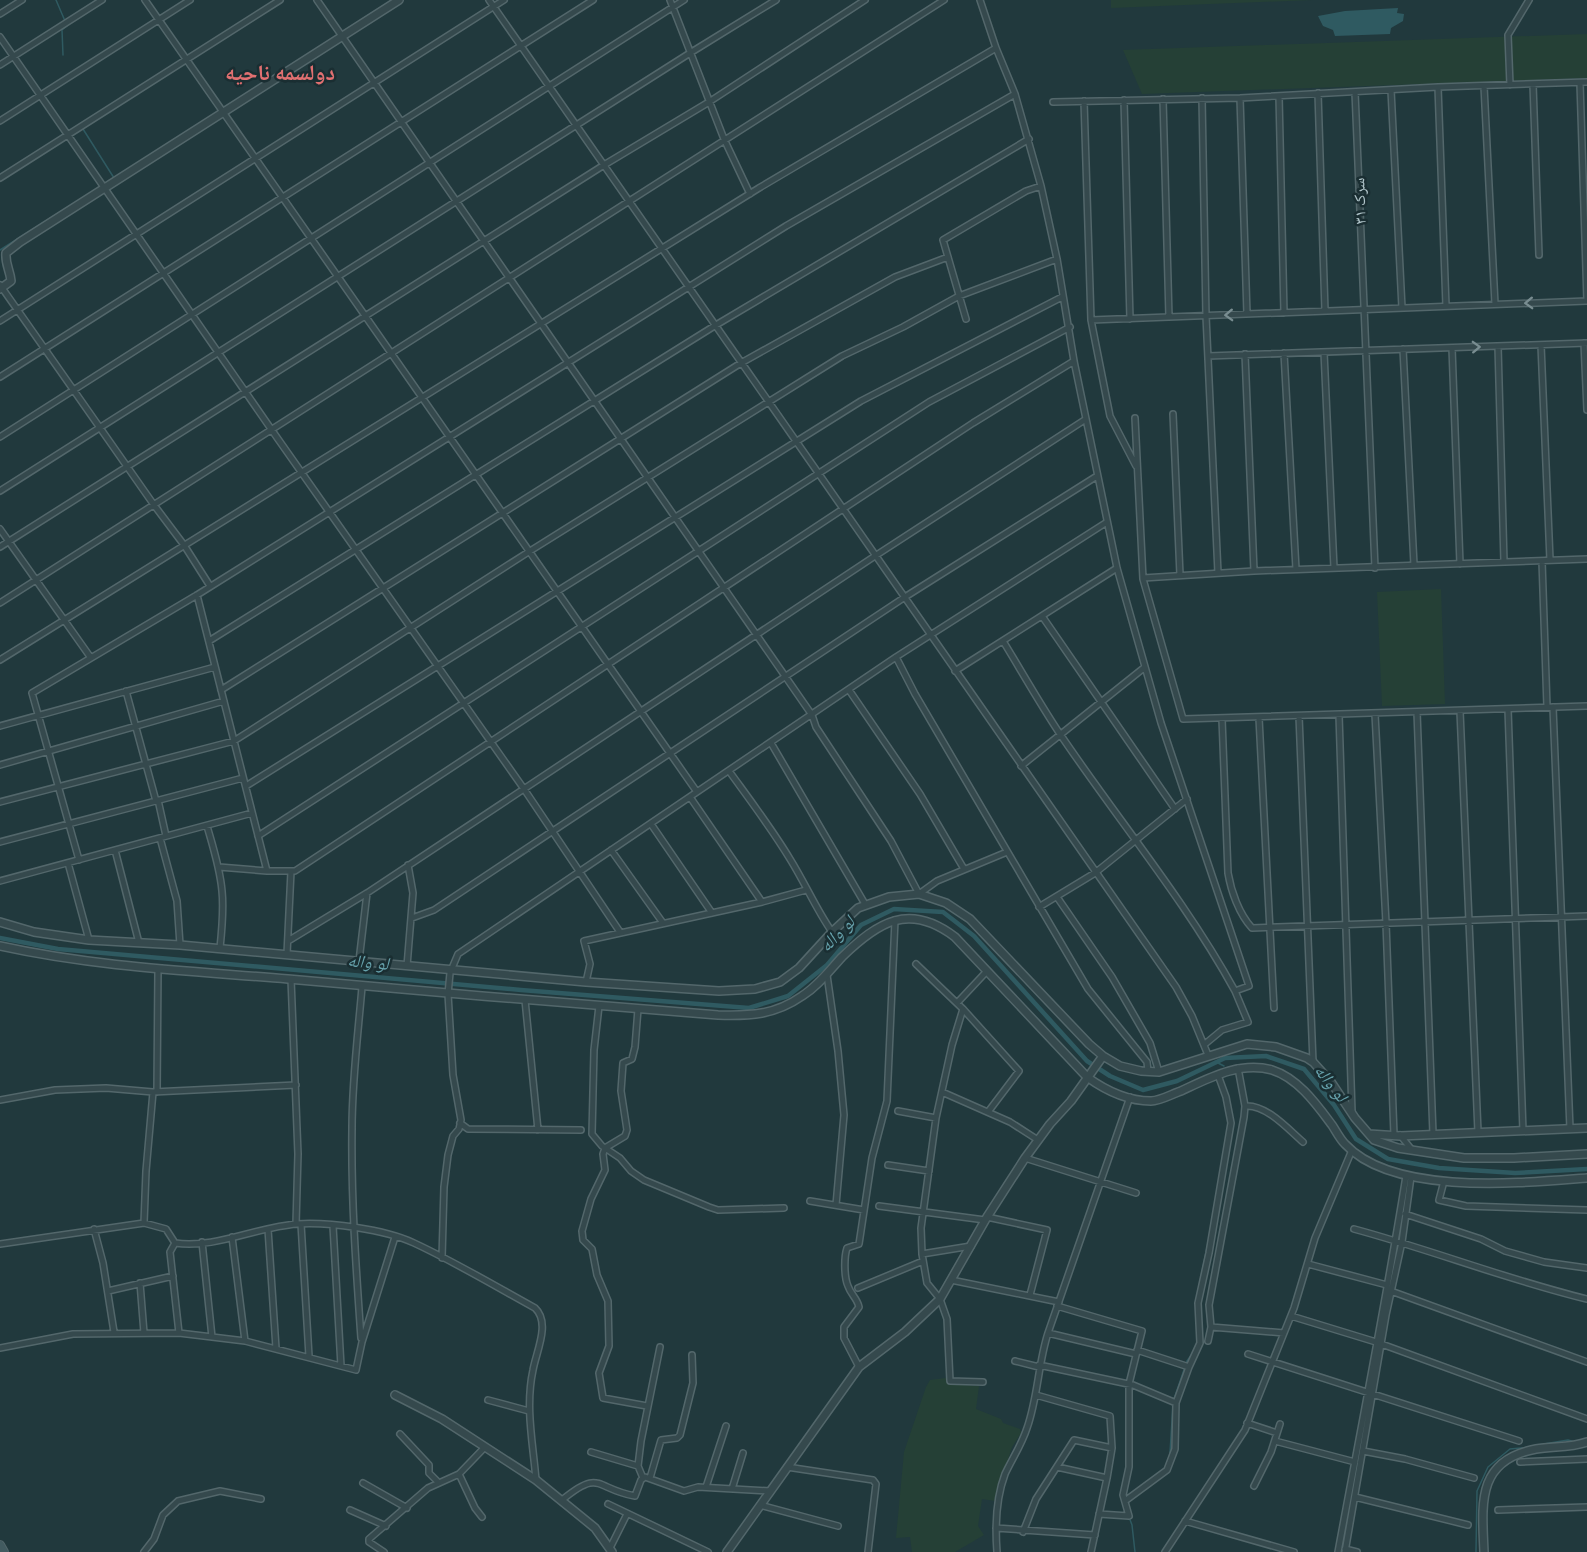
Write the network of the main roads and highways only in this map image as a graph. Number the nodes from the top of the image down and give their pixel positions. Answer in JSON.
{"nodes":[{"id":1,"x":0,"y":1545,"type":"edge"},
{"id":2,"x":4,"y":1552,"type":"edge"}],
"edges":[{"from":1,"to":2,"type":"main road"}]}
